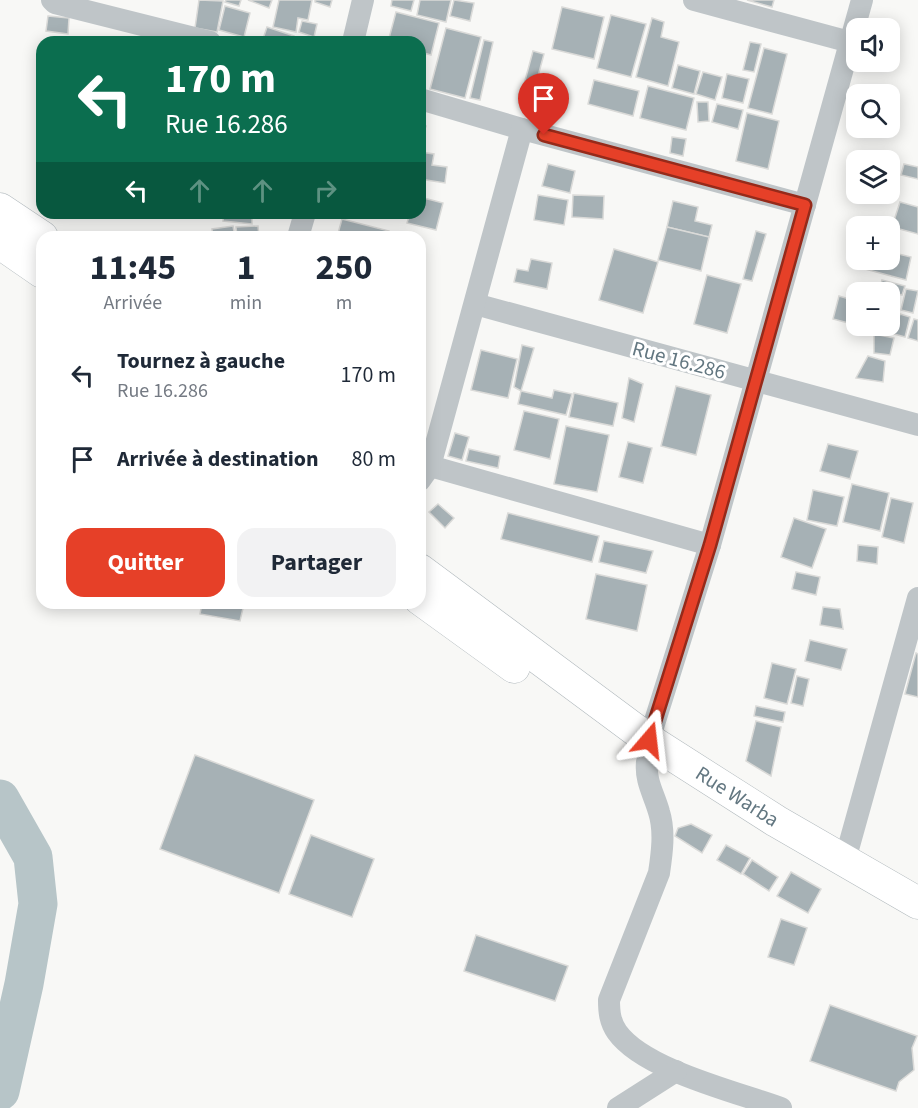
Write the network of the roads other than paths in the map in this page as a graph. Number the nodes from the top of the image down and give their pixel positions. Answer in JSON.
{"nodes":[{"id":1,"x":363,"y":0,"type":"edge"},
{"id":2,"x":694,"y":0,"type":"edge"},
{"id":3,"x":862,"y":0,"type":"edge"},
{"id":4,"x":53,"y":1,"type":"edge"},
{"id":5,"x":857,"y":18,"type":"edge"},
{"id":6,"x":187,"y":36,"type":"edge"},
{"id":7,"x":354,"y":36,"type":"edge"},
{"id":8,"x":846,"y":41,"type":"edge"},
{"id":9,"x":846,"y":56,"type":"edge"},
{"id":10,"x":426,"y":101,"type":"edge"},
{"id":11,"x":522,"y":129,"type":"junction"},
{"id":12,"x":805,"y":205,"type":"junction"},
{"id":13,"x":0,"y":209,"type":"edge"},
{"id":14,"x":36,"y":233,"type":"edge"},
{"id":15,"x":0,"y":243,"type":"edge"},
{"id":16,"x":36,"y":268,"type":"edge"},
{"id":17,"x":475,"y":304,"type":"junction"},
{"id":18,"x":756,"y":381,"type":"junction"},
{"id":19,"x":918,"y":425,"type":"edge"},
{"id":20,"x":426,"y":470,"type":"edge"},
{"id":21,"x":426,"y":473,"type":"edge"},
{"id":22,"x":710,"y":545,"type":"junction"},
{"id":23,"x":426,"y":575,"type":"edge"},
{"id":24,"x":918,"y":598,"type":"edge"},
{"id":25,"x":426,"y":603,"type":"edge"},
{"id":26,"x":915,"y":624,"type":"edge"},
{"id":27,"x":648,"y":751,"type":"junction"},
{"id":28,"x":845,"y":860,"type":"junction"},
{"id":29,"x":918,"y":903,"type":"edge"},
{"id":30,"x":918,"y":926,"type":"edge"},
{"id":31,"x":676,"y":1071,"type":"junction"},
{"id":32,"x":618,"y":1108,"type":"edge"},
{"id":33,"x":781,"y":1108,"type":"edge"}],
"edges":[{"from":1,"to":7,"type":"street"},
{"from":2,"to":8,"type":"street"},
{"from":3,"to":5,"type":"street"},
{"from":4,"to":6,"type":"street"},
{"from":9,"to":12,"type":"street"},
{"from":10,"to":11,"type":"street"},
{"from":11,"to":12,"type":"street"},
{"from":11,"to":17,"type":"street"},
{"from":12,"to":18,"type":"street"},
{"from":13,"to":14,"type":"main road"},
{"from":15,"to":16,"type":"main road"},
{"from":17,"to":18,"type":"street","name":"Rue 16.286"},
{"from":17,"to":20,"type":"street"},
{"from":18,"to":19,"type":"street","name":"Rue 16.286"},
{"from":18,"to":22,"type":"street"},
{"from":21,"to":22,"type":"street"},
{"from":22,"to":27,"type":"street"},
{"from":23,"to":27,"type":"main road","name":"Rue Warba"},
{"from":24,"to":26,"type":"street"},
{"from":25,"to":27,"type":"main road"},
{"from":26,"to":28,"type":"street"},
{"from":27,"to":28,"type":"main road","name":"Rue Warba"},
{"from":27,"to":30,"type":"main road"},
{"from":27,"to":31,"type":"street"},
{"from":28,"to":29,"type":"main road","name":"Rue Warba"},
{"from":31,"to":32,"type":"street"},
{"from":31,"to":33,"type":"street"}]}
